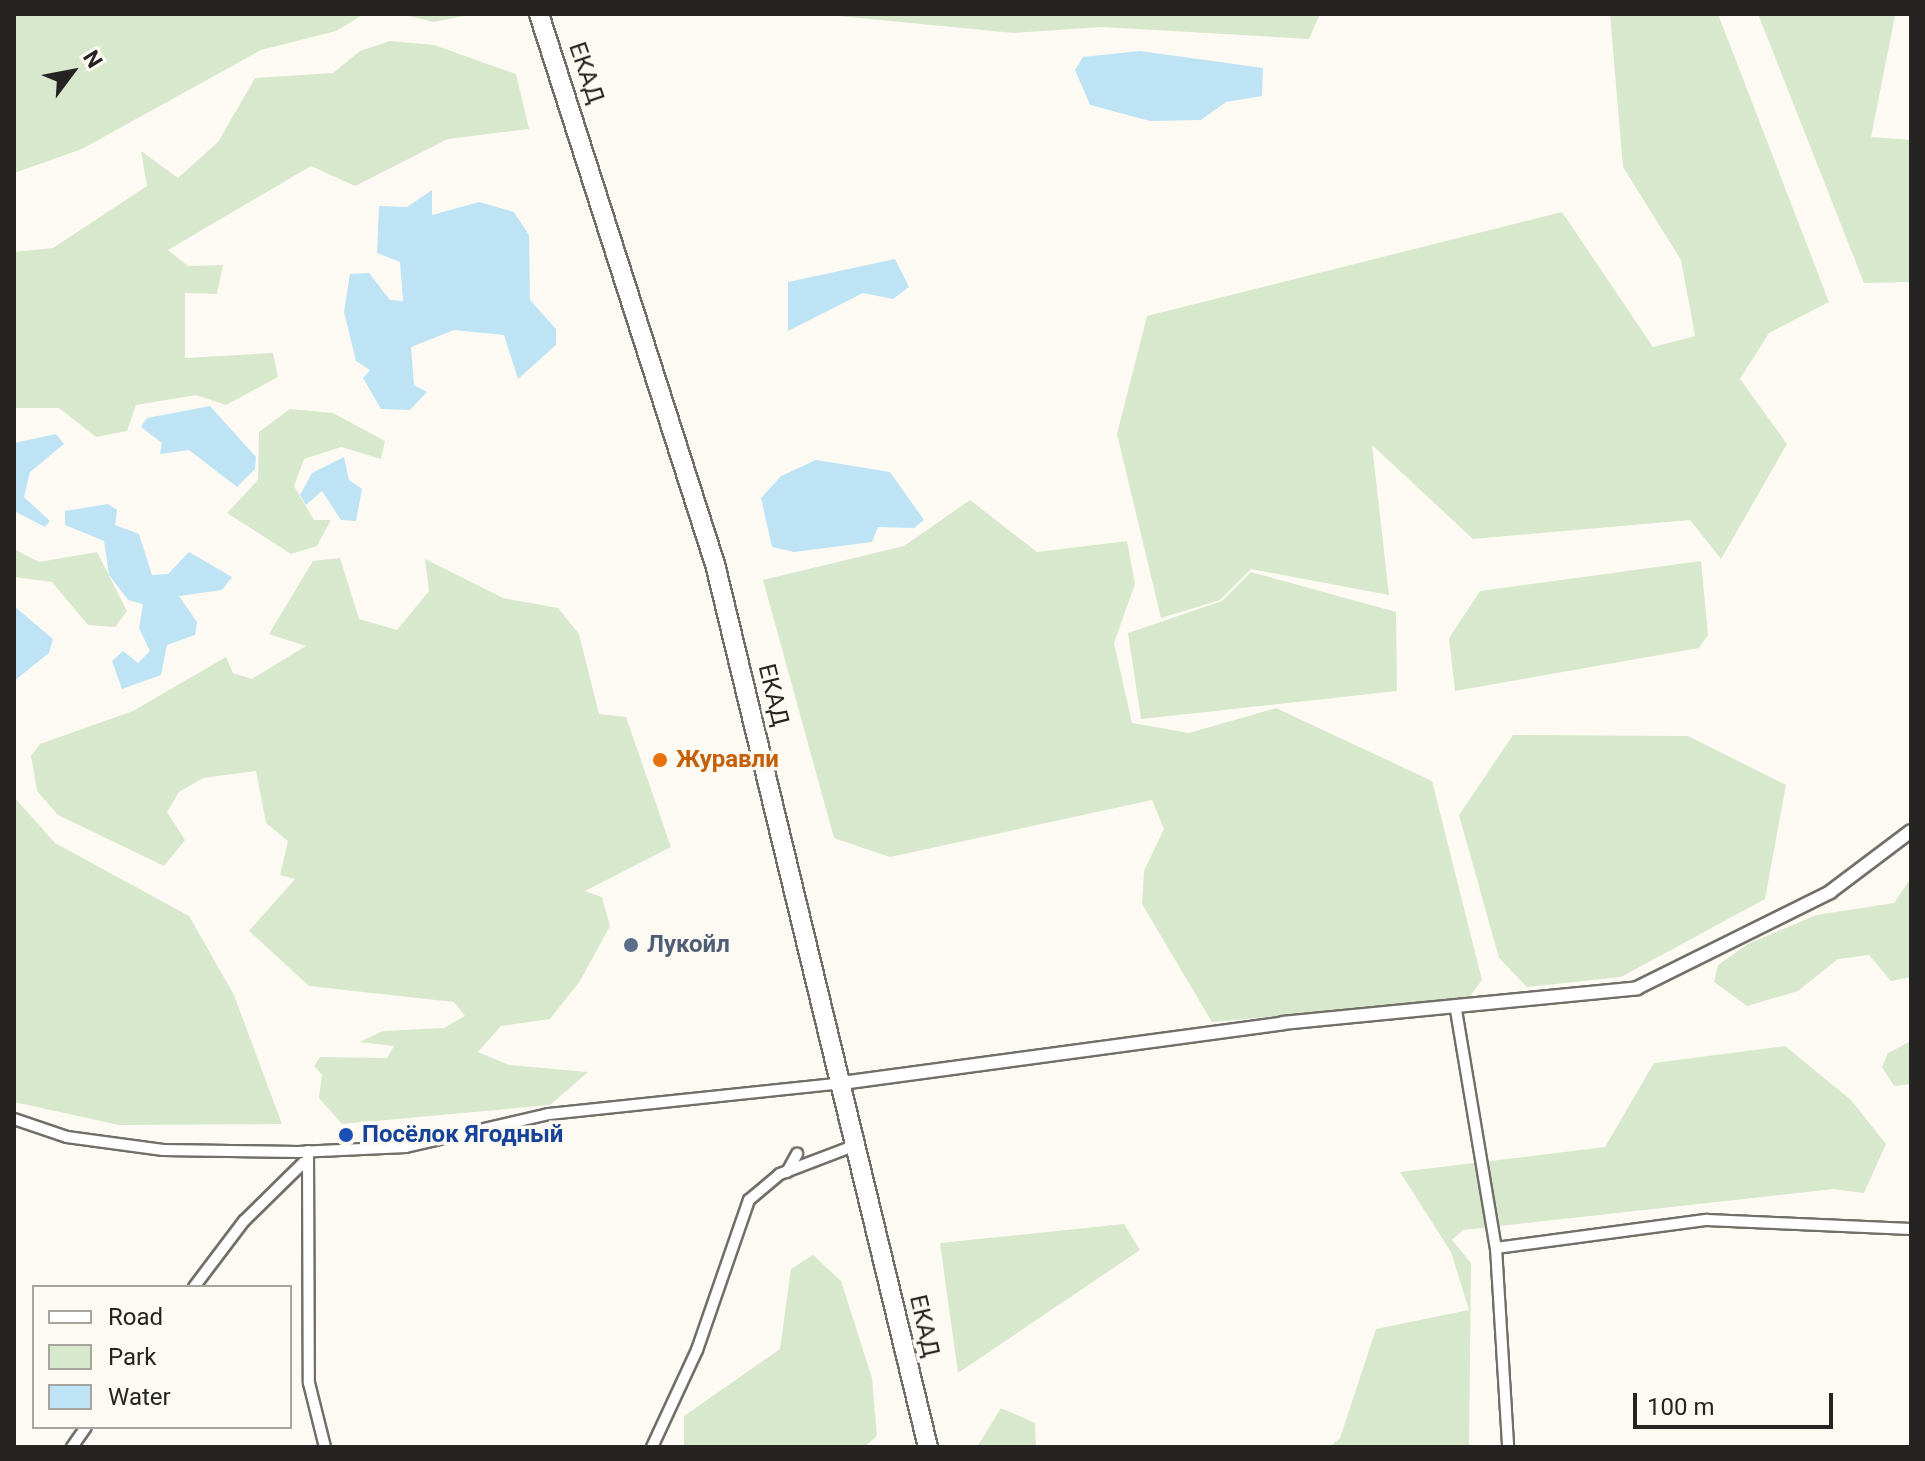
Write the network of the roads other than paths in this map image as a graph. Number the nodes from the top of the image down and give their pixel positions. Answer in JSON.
{"nodes":[{"id":1,"x":539,"y":14,"type":"edge"},
{"id":2,"x":1911,"y":831,"type":"edge"},
{"id":3,"x":1456,"y":1010,"type":"junction"},
{"id":4,"x":842,"y":1083,"type":"junction"},
{"id":5,"x":14,"y":1119,"type":"edge"},
{"id":6,"x":856,"y":1145,"type":"junction"},
{"id":7,"x":308,"y":1151,"type":"junction"},
{"id":8,"x":797,"y":1154,"type":"dead end"},
{"id":9,"x":303,"y":1163,"type":"junction"},
{"id":10,"x":787,"y":1172,"type":"junction"},
{"id":11,"x":1911,"y":1229,"type":"edge"},
{"id":12,"x":1496,"y":1248,"type":"junction"},
{"id":13,"x":196,"y":1285,"type":"edge"},
{"id":14,"x":85,"y":1429,"type":"edge"},
{"id":15,"x":72,"y":1447,"type":"edge"},
{"id":16,"x":325,"y":1447,"type":"edge"},
{"id":17,"x":652,"y":1447,"type":"edge"},
{"id":18,"x":928,"y":1447,"type":"edge"},
{"id":19,"x":1508,"y":1447,"type":"edge"}],
"edges":[{"from":1,"to":4,"type":"highway","name":"ЕКАД"},
{"from":2,"to":3,"type":"street"},
{"from":3,"to":4,"type":"street"},
{"from":3,"to":12,"type":"street"},
{"from":4,"to":6,"type":"highway","name":"ЕКАД"},
{"from":4,"to":7,"type":"street"},
{"from":5,"to":7,"type":"street"},
{"from":6,"to":10,"type":"street"},
{"from":6,"to":18,"type":"highway","name":"ЕКАД"},
{"from":7,"to":9,"type":"street"},
{"from":8,"to":10,"type":"street"},
{"from":9,"to":13,"type":"street"},
{"from":9,"to":16,"type":"street"},
{"from":10,"to":17,"type":"street"},
{"from":11,"to":12,"type":"street"},
{"from":12,"to":19,"type":"street"},
{"from":14,"to":15,"type":"street"}]}
